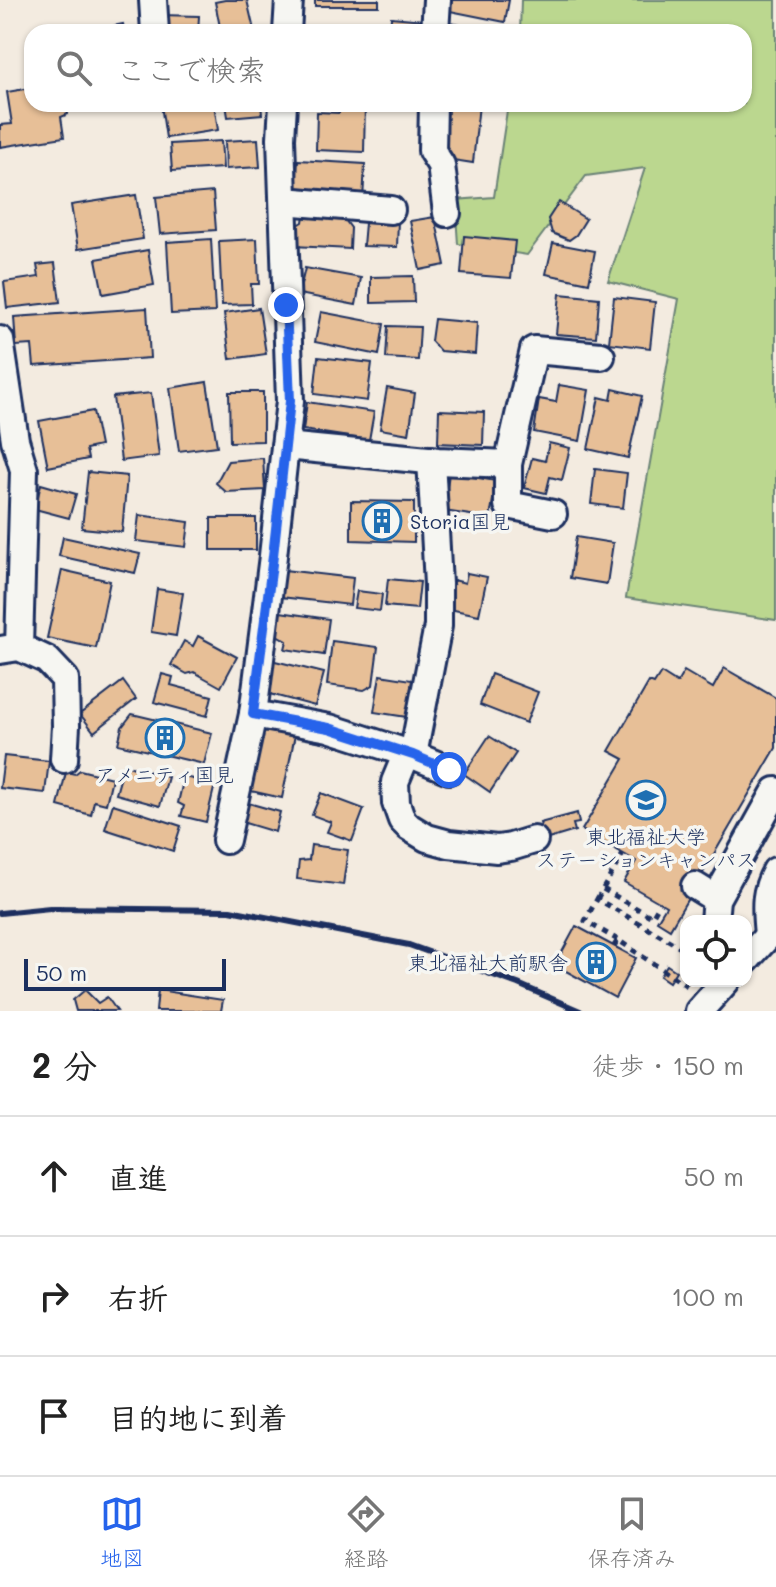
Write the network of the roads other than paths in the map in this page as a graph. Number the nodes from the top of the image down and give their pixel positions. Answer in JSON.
{"nodes":[{"id":1,"x":153,"y":0,"type":"edge"},
{"id":2,"x":289,"y":0,"type":"edge"},
{"id":3,"x":437,"y":0,"type":"edge"},
{"id":4,"x":154,"y":24,"type":"edge"},
{"id":5,"x":288,"y":24,"type":"edge"},
{"id":6,"x":436,"y":24,"type":"edge"},
{"id":7,"x":283,"y":112,"type":"edge"},
{"id":8,"x":433,"y":112,"type":"edge"},
{"id":9,"x":284,"y":201,"type":"junction"},
{"id":10,"x":391,"y":210,"type":"dead end"},
{"id":11,"x":447,"y":213,"type":"dead end"},
{"id":12,"x":0,"y":340,"type":"edge"},
{"id":13,"x":601,"y":356,"type":"dead end"},
{"id":14,"x":8,"y":440,"type":"edge"},
{"id":15,"x":285,"y":446,"type":"junction"},
{"id":16,"x":431,"y":460,"type":"junction"},
{"id":17,"x":508,"y":464,"type":"junction"},
{"id":18,"x":553,"y":514,"type":"dead end"},
{"id":19,"x":9,"y":649,"type":"edge"},
{"id":20,"x":253,"y":714,"type":"junction"},
{"id":21,"x":410,"y":754,"type":"junction"},
{"id":22,"x":64,"y":759,"type":"dead end"},
{"id":23,"x":449,"y":770,"type":"dead end"},
{"id":24,"x":776,"y":791,"type":"edge"},
{"id":25,"x":226,"y":840,"type":"dead end"},
{"id":26,"x":534,"y":840,"type":"dead end"},
{"id":27,"x":776,"y":871,"type":"edge"},
{"id":28,"x":708,"y":902,"type":"edge"},
{"id":29,"x":772,"y":932,"type":"edge"},
{"id":30,"x":752,"y":954,"type":"edge"},
{"id":31,"x":717,"y":987,"type":"edge"},
{"id":32,"x":696,"y":1000,"type":"edge"}],
"edges":[{"from":1,"to":4,"type":"street"},
{"from":2,"to":5,"type":"street"},
{"from":3,"to":6,"type":"street"},
{"from":7,"to":9,"type":"street"},
{"from":8,"to":11,"type":"street"},
{"from":9,"to":10,"type":"street"},
{"from":9,"to":15,"type":"street"},
{"from":12,"to":14,"type":"street"},
{"from":13,"to":17,"type":"street"},
{"from":14,"to":19,"type":"street"},
{"from":15,"to":16,"type":"street"},
{"from":15,"to":20,"type":"street"},
{"from":16,"to":17,"type":"street"},
{"from":16,"to":21,"type":"street"},
{"from":17,"to":18,"type":"street"},
{"from":19,"to":22,"type":"street"},
{"from":20,"to":21,"type":"street"},
{"from":20,"to":25,"type":"street"},
{"from":21,"to":23,"type":"street"},
{"from":21,"to":26,"type":"street"},
{"from":24,"to":28,"type":"street"},
{"from":27,"to":29,"type":"street"},
{"from":29,"to":30,"type":"street"},
{"from":31,"to":32,"type":"street"}]}
